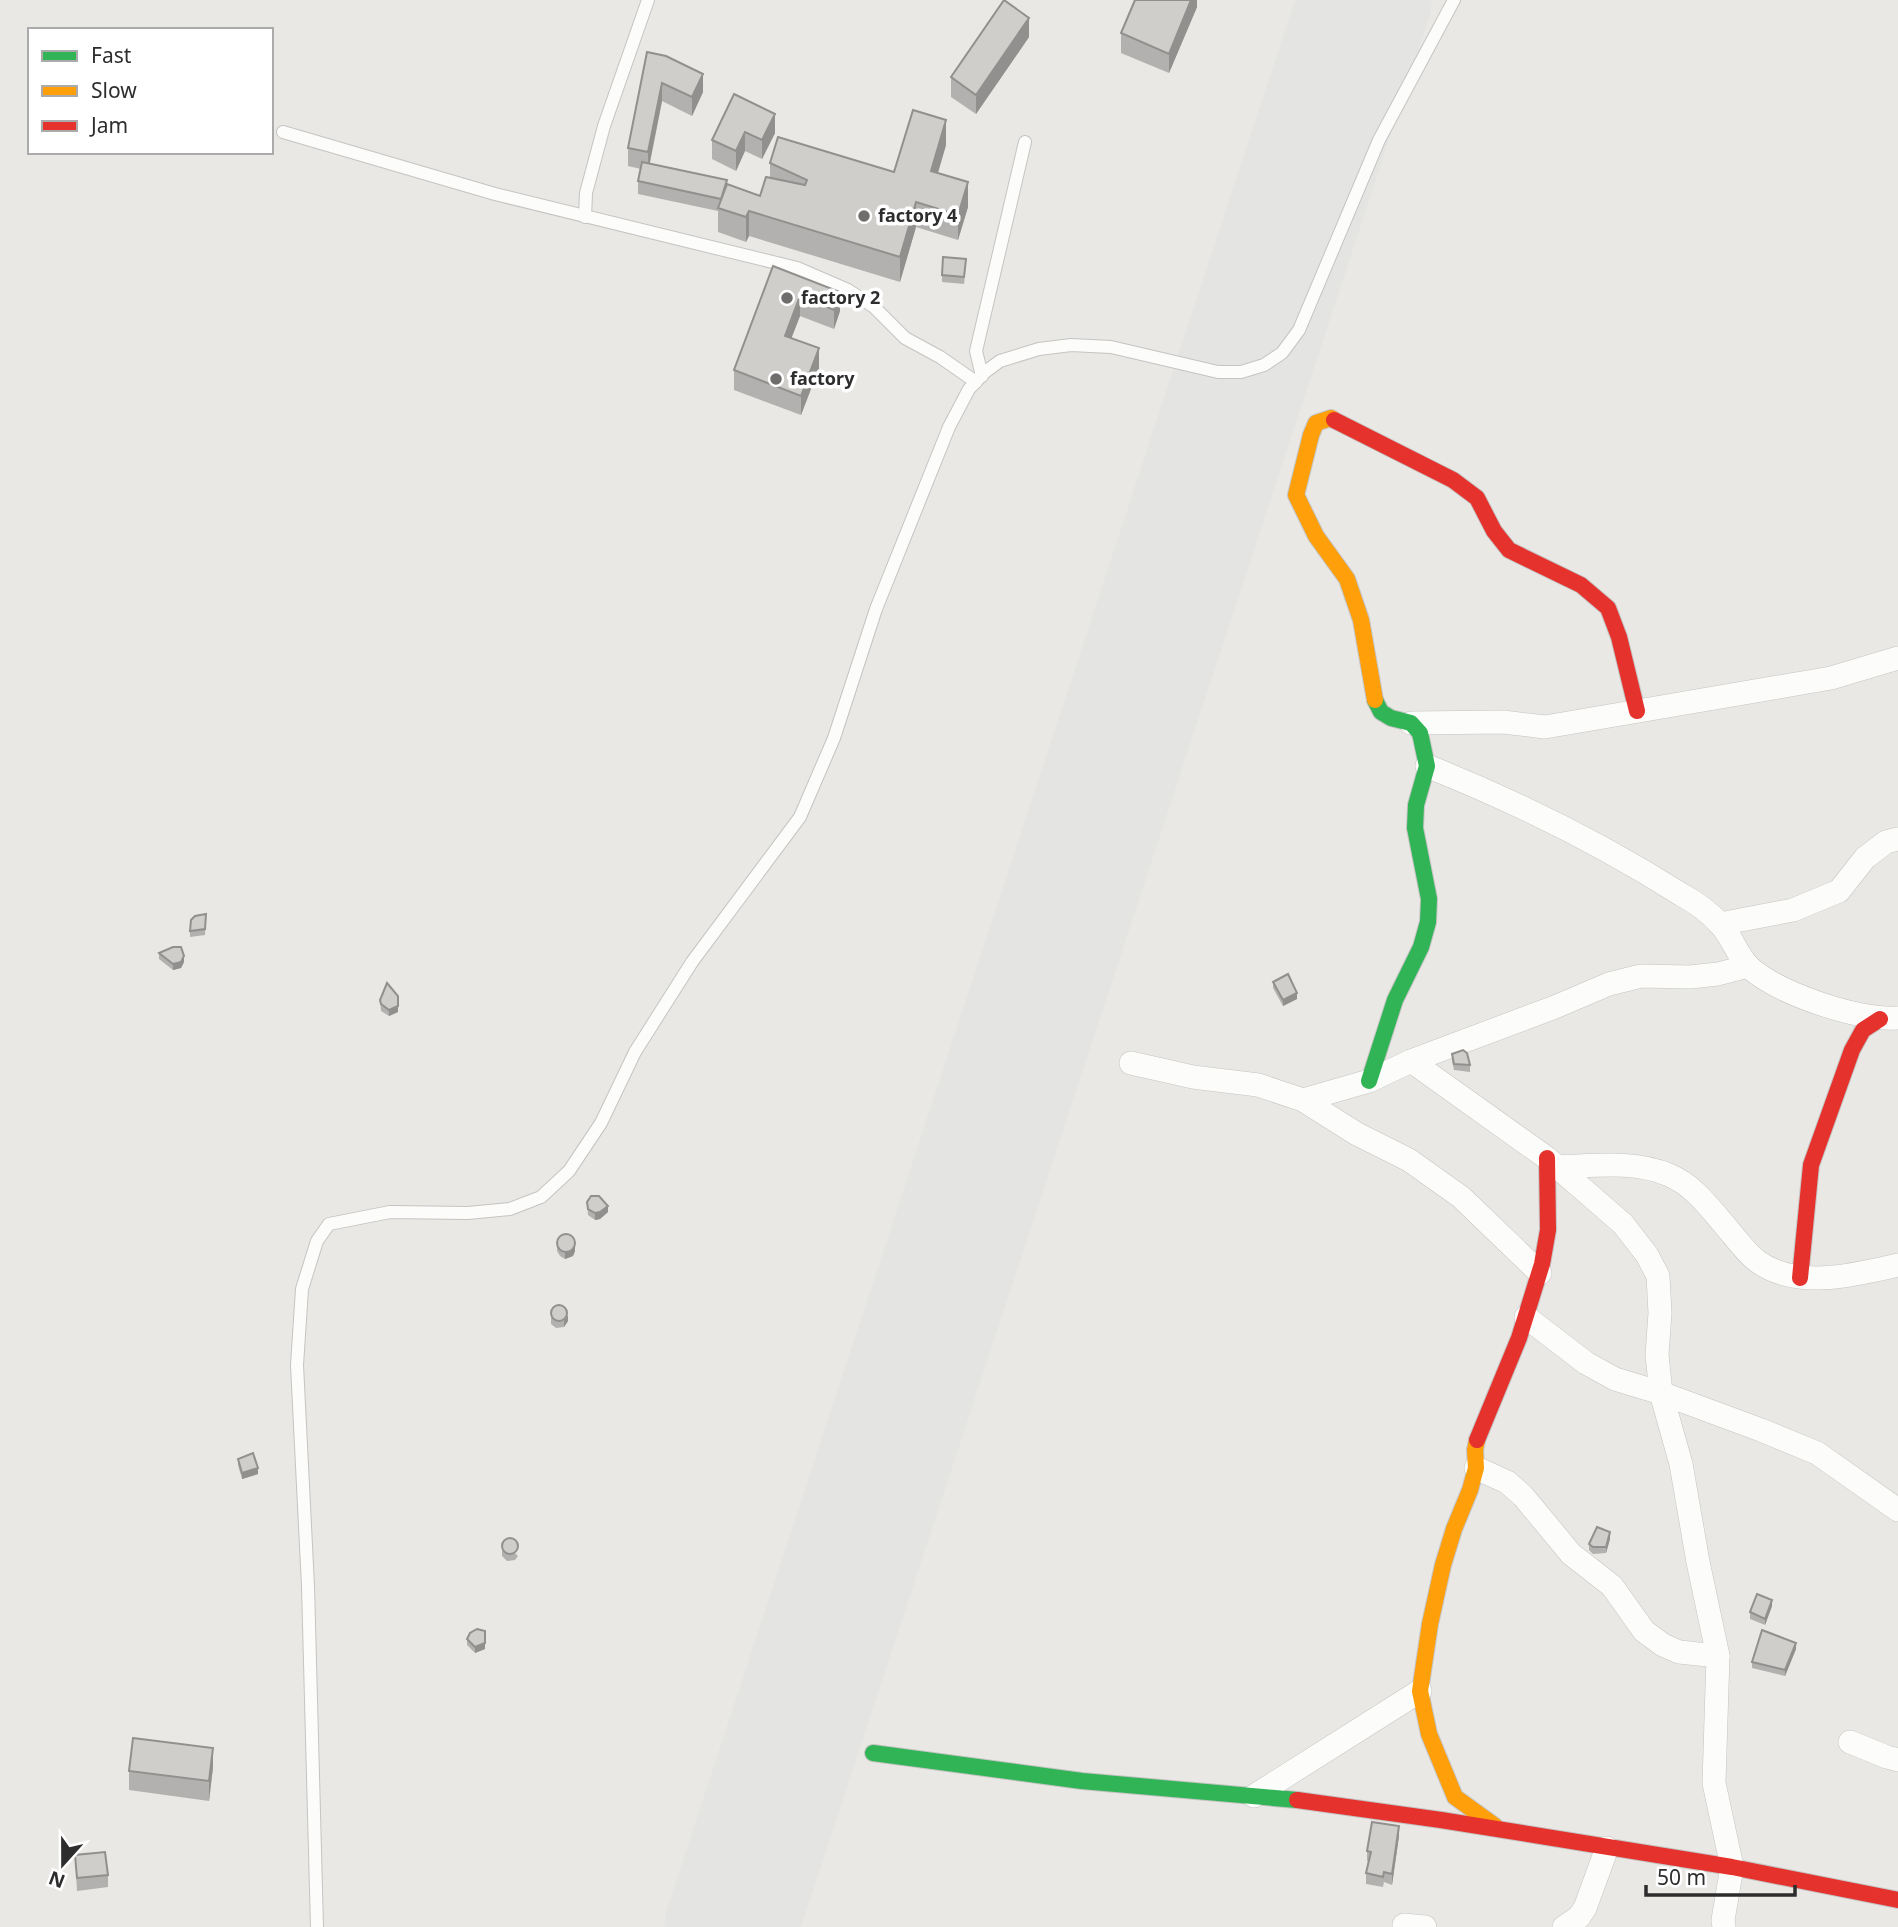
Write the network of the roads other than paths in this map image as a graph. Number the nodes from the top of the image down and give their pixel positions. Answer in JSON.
{"nodes":[{"id":1,"x":648,"y":0,"type":"edge"},
{"id":2,"x":1454,"y":0,"type":"edge"},
{"id":3,"x":283,"y":132,"type":"dead end"},
{"id":4,"x":1025,"y":142,"type":"dead end"},
{"id":5,"x":585,"y":217,"type":"junction"},
{"id":6,"x":979,"y":379,"type":"junction"},
{"id":7,"x":1898,"y":658,"type":"edge"},
{"id":8,"x":1637,"y":711,"type":"junction"},
{"id":9,"x":1411,"y":723,"type":"junction"},
{"id":10,"x":1427,"y":766,"type":"junction"},
{"id":11,"x":1898,"y":839,"type":"edge"},
{"id":12,"x":1720,"y":924,"type":"junction"},
{"id":13,"x":1748,"y":966,"type":"junction"},
{"id":14,"x":1889,"y":1019,"type":"edge"},
{"id":15,"x":1411,"y":1061,"type":"junction"},
{"id":16,"x":1131,"y":1063,"type":"dead end"},
{"id":17,"x":1368,"y":1081,"type":"junction"},
{"id":18,"x":1303,"y":1100,"type":"junction"},
{"id":19,"x":1552,"y":1163,"type":"junction"},
{"id":20,"x":1898,"y":1265,"type":"edge"},
{"id":21,"x":1539,"y":1273,"type":"junction"},
{"id":22,"x":1800,"y":1278,"type":"junction"},
{"id":23,"x":1526,"y":1317,"type":"junction"},
{"id":24,"x":1661,"y":1393,"type":"junction"},
{"id":25,"x":1476,"y":1468,"type":"junction"},
{"id":26,"x":1898,"y":1510,"type":"edge"},
{"id":27,"x":1718,"y":1656,"type":"junction"},
{"id":28,"x":1420,"y":1691,"type":"junction"},
{"id":29,"x":1850,"y":1742,"type":"dead end"},
{"id":30,"x":873,"y":1753,"type":"dead end"},
{"id":31,"x":1898,"y":1760,"type":"edge"},
{"id":32,"x":1254,"y":1797,"type":"junction"},
{"id":33,"x":1500,"y":1830,"type":"junction"},
{"id":34,"x":1607,"y":1848,"type":"junction"},
{"id":35,"x":1732,"y":1867,"type":"junction"},
{"id":36,"x":1898,"y":1900,"type":"edge"},
{"id":37,"x":317,"y":1927,"type":"edge"},
{"id":38,"x":1564,"y":1927,"type":"edge"},
{"id":39,"x":1724,"y":1927,"type":"edge"}],
"edges":[{"from":1,"to":5,"type":"lane"},
{"from":2,"to":6,"type":"lane"},
{"from":3,"to":5,"type":"lane"},
{"from":4,"to":6,"type":"lane"},
{"from":5,"to":6,"type":"lane"},
{"from":6,"to":37,"type":"lane"},
{"from":7,"to":8,"type":"street"},
{"from":8,"to":9,"type":"street"},
{"from":8,"to":9,"type":"street"},
{"from":9,"to":10,"type":"street"},
{"from":10,"to":12,"type":"street"},
{"from":10,"to":17,"type":"street"},
{"from":11,"to":12,"type":"street"},
{"from":12,"to":13,"type":"street"},
{"from":13,"to":14,"type":"street"},
{"from":13,"to":15,"type":"street"},
{"from":14,"to":22,"type":"street"},
{"from":15,"to":17,"type":"street"},
{"from":15,"to":19,"type":"street"},
{"from":16,"to":18,"type":"street"},
{"from":17,"to":18,"type":"street"},
{"from":18,"to":21,"type":"street"},
{"from":19,"to":21,"type":"street"},
{"from":19,"to":22,"type":"street"},
{"from":19,"to":24,"type":"street"},
{"from":20,"to":22,"type":"street"},
{"from":21,"to":23,"type":"street"},
{"from":23,"to":24,"type":"street"},
{"from":23,"to":25,"type":"street"},
{"from":24,"to":26,"type":"street"},
{"from":24,"to":27,"type":"street"},
{"from":25,"to":27,"type":"street"},
{"from":25,"to":28,"type":"street"},
{"from":27,"to":35,"type":"street"},
{"from":28,"to":32,"type":"street"},
{"from":28,"to":33,"type":"street"},
{"from":29,"to":31,"type":"street"},
{"from":30,"to":32,"type":"street"},
{"from":32,"to":33,"type":"street"},
{"from":33,"to":34,"type":"street"},
{"from":34,"to":35,"type":"street"},
{"from":34,"to":38,"type":"street"},
{"from":35,"to":36,"type":"street"},
{"from":35,"to":39,"type":"street"}]}
